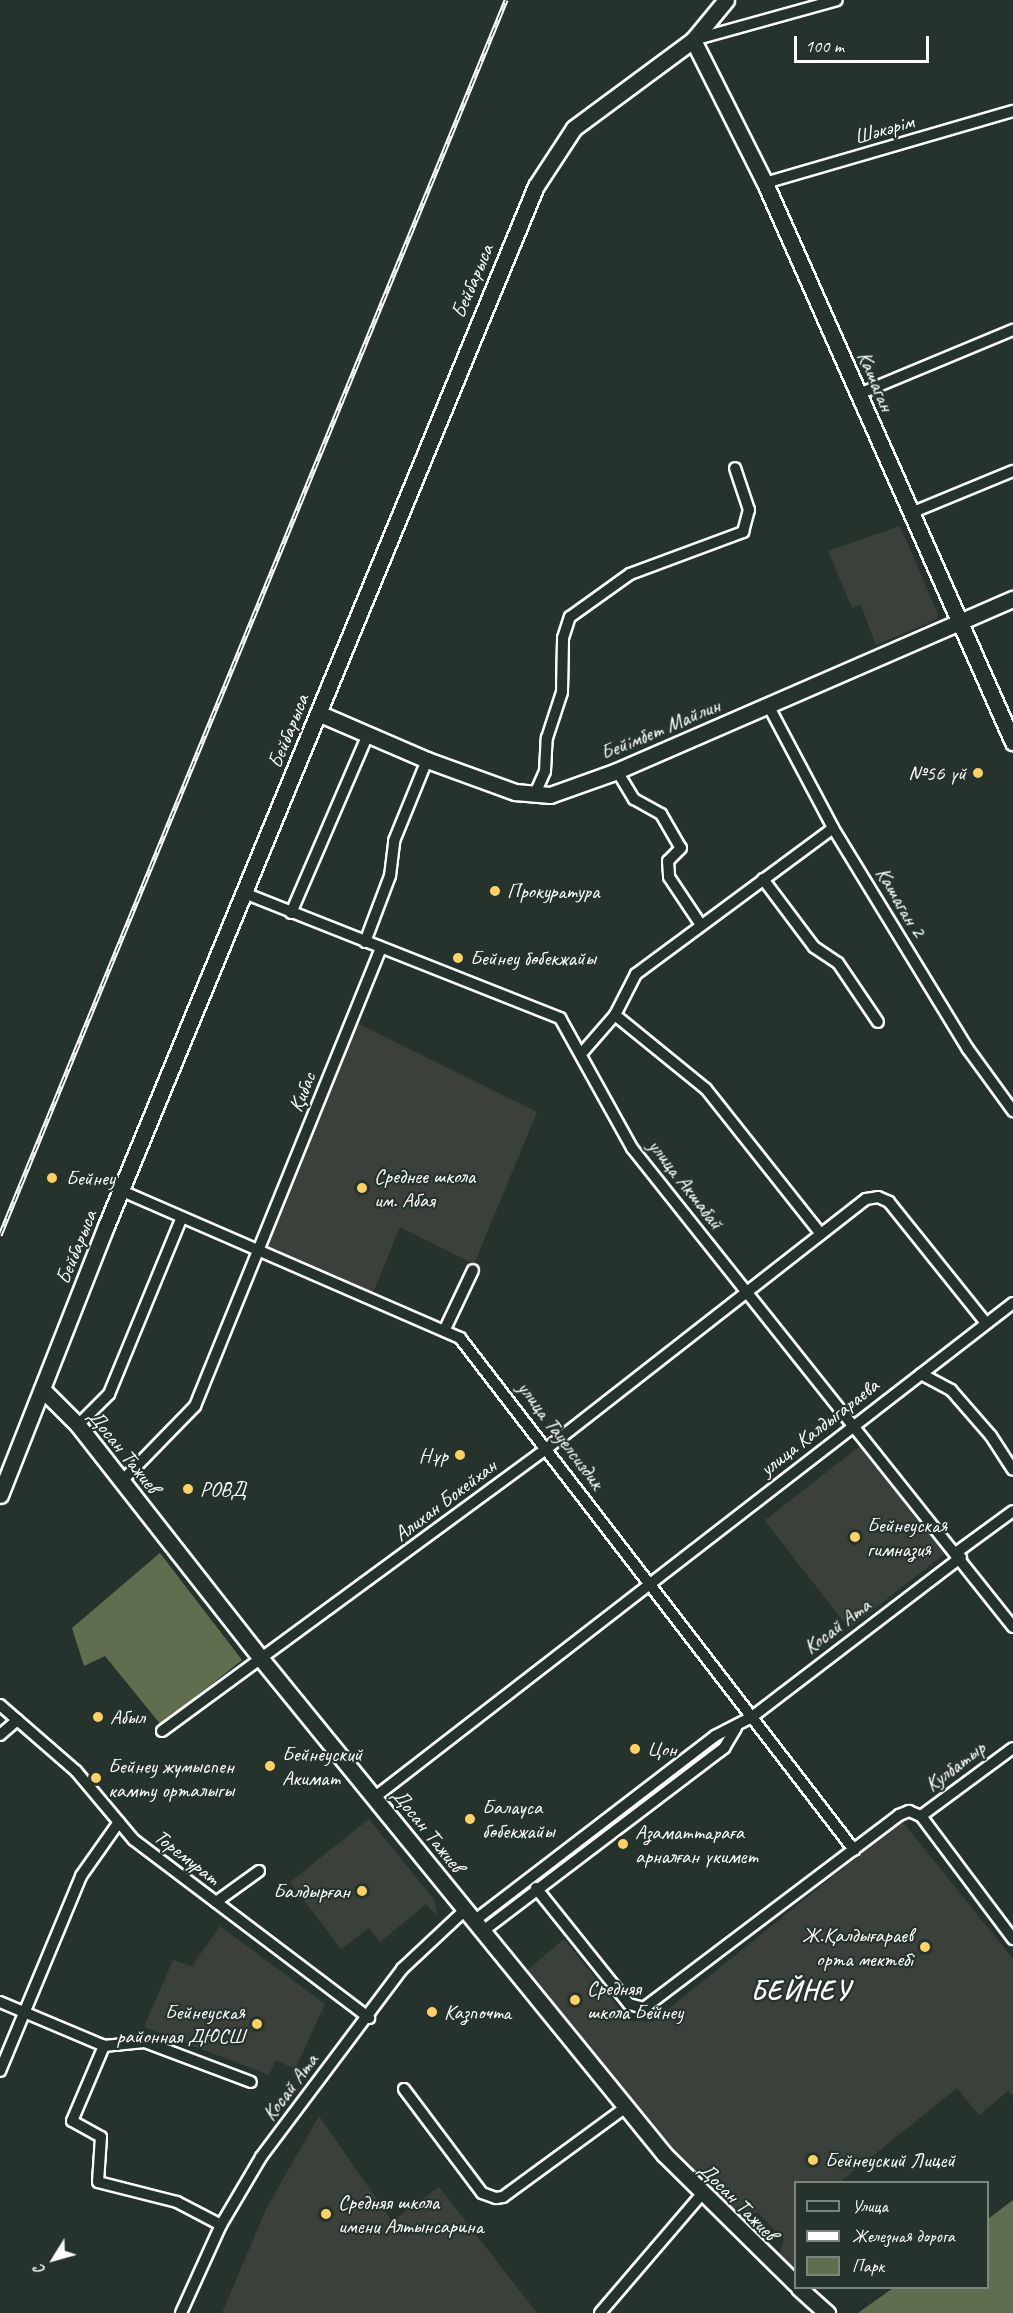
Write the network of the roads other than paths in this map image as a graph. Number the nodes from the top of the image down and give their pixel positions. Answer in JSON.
{"nodes":[{"id":1,"x":726,"y":0,"type":"edge"},
{"id":2,"x":837,"y":0,"type":"edge"},
{"id":3,"x":693,"y":40,"type":"junction"},
{"id":4,"x":1013,"y":111,"type":"edge"},
{"id":5,"x":765,"y":183,"type":"junction"},
{"id":6,"x":1013,"y":330,"type":"edge"},
{"id":7,"x":858,"y":394,"type":"junction"},
{"id":8,"x":735,"y":468,"type":"dead end"},
{"id":9,"x":1013,"y":471,"type":"edge"},
{"id":10,"x":911,"y":513,"type":"junction"},
{"id":11,"x":1013,"y":599,"type":"edge"},
{"id":12,"x":959,"y":621,"type":"junction"},
{"id":13,"x":768,"y":705,"type":"junction"},
{"id":14,"x":318,"y":713,"type":"junction"},
{"id":15,"x":368,"y":734,"type":"junction"},
{"id":16,"x":1013,"y":742,"type":"edge"},
{"id":17,"x":428,"y":760,"type":"junction"},
{"id":18,"x":617,"y":771,"type":"junction"},
{"id":19,"x":534,"y":796,"type":"junction"},
{"id":20,"x":833,"y":828,"type":"junction"},
{"id":21,"x":763,"y":879,"type":"junction"},
{"id":22,"x":244,"y":893,"type":"junction"},
{"id":23,"x":291,"y":914,"type":"junction"},
{"id":24,"x":701,"y":926,"type":"junction"},
{"id":25,"x":365,"y":942,"type":"junction"},
{"id":26,"x":381,"y":949,"type":"junction"},
{"id":27,"x":615,"y":1015,"type":"junction"},
{"id":28,"x":878,"y":1022,"type":"dead end"},
{"id":29,"x":581,"y":1054,"type":"junction"},
{"id":30,"x":1013,"y":1111,"type":"edge"},
{"id":31,"x":122,"y":1191,"type":"junction"},
{"id":32,"x":182,"y":1217,"type":"junction"},
{"id":33,"x":820,"y":1234,"type":"junction"},
{"id":34,"x":259,"y":1250,"type":"junction"},
{"id":35,"x":473,"y":1270,"type":"dead end"},
{"id":36,"x":746,"y":1292,"type":"junction"},
{"id":37,"x":1013,"y":1303,"type":"edge"},
{"id":38,"x":986,"y":1323,"type":"junction"},
{"id":39,"x":445,"y":1329,"type":"junction"},
{"id":40,"x":921,"y":1374,"type":"junction"},
{"id":41,"x":42,"y":1389,"type":"junction"},
{"id":42,"x":78,"y":1425,"type":"junction"},
{"id":43,"x":853,"y":1426,"type":"junction"},
{"id":44,"x":546,"y":1449,"type":"junction"},
{"id":45,"x":1013,"y":1470,"type":"edge"},
{"id":46,"x":122,"y":1481,"type":"junction"},
{"id":47,"x":0,"y":1495,"type":"edge"},
{"id":48,"x":1013,"y":1511,"type":"edge"},
{"id":49,"x":959,"y":1555,"type":"junction"},
{"id":50,"x":650,"y":1582,"type":"junction"},
{"id":51,"x":1013,"y":1627,"type":"edge"},
{"id":52,"x":262,"y":1660,"type":"junction"},
{"id":53,"x":0,"y":1705,"type":"edge"},
{"id":54,"x":752,"y":1717,"type":"junction"},
{"id":55,"x":16,"y":1720,"type":"junction"},
{"id":56,"x":736,"y":1728,"type":"junction"},
{"id":57,"x":162,"y":1731,"type":"dead end"},
{"id":58,"x":0,"y":1735,"type":"edge"},
{"id":59,"x":1013,"y":1748,"type":"edge"},
{"id":60,"x":375,"y":1797,"type":"junction"},
{"id":61,"x":632,"y":1800,"type":"junction"},
{"id":62,"x":640,"y":1811,"type":"junction"},
{"id":63,"x":921,"y":1816,"type":"junction"},
{"id":64,"x":118,"y":1822,"type":"junction"},
{"id":65,"x":854,"y":1850,"type":"junction"},
{"id":66,"x":259,"y":1871,"type":"dead end"},
{"id":67,"x":536,"y":1888,"type":"junction"},
{"id":68,"x":216,"y":1902,"type":"junction"},
{"id":69,"x":474,"y":1921,"type":"junction"},
{"id":70,"x":1013,"y":1938,"type":"edge"},
{"id":71,"x":0,"y":2002,"type":"edge"},
{"id":72,"x":24,"y":2012,"type":"junction"},
{"id":73,"x":369,"y":2018,"type":"junction"},
{"id":74,"x":104,"y":2046,"type":"junction"},
{"id":75,"x":0,"y":2071,"type":"edge"},
{"id":76,"x":251,"y":2082,"type":"dead end"},
{"id":77,"x":404,"y":2089,"type":"dead end"},
{"id":78,"x":626,"y":2107,"type":"junction"},
{"id":79,"x":701,"y":2195,"type":"junction"},
{"id":80,"x":221,"y":2225,"type":"junction"},
{"id":81,"x":794,"y":2283,"type":"edge"},
{"id":82,"x":800,"y":2289,"type":"edge"},
{"id":83,"x":181,"y":2313,"type":"edge"},
{"id":84,"x":600,"y":2313,"type":"edge"},
{"id":85,"x":827,"y":2313,"type":"edge"}],
"edges":[{"from":1,"to":3,"type":"street","name":"Бейбарыса"},
{"from":2,"to":3,"type":"street"},
{"from":3,"to":5,"type":"street","name":"Кашаган"},
{"from":3,"to":14,"type":"street","name":"Бейбарыса"},
{"from":4,"to":5,"type":"street","name":"Шәкәрім"},
{"from":5,"to":7,"type":"street","name":"Кашаган"},
{"from":6,"to":7,"type":"street"},
{"from":7,"to":10,"type":"street","name":"Кашаган"},
{"from":8,"to":19,"type":"street"},
{"from":9,"to":10,"type":"street"},
{"from":10,"to":12,"type":"street","name":"Кашаган"},
{"from":11,"to":12,"type":"street","name":"Бейімбет Майлин"},
{"from":12,"to":13,"type":"street","name":"Бейімбет Майлин"},
{"from":12,"to":16,"type":"street","name":"Кашаган"},
{"from":13,"to":18,"type":"street","name":"Бейімбет Майлин"},
{"from":13,"to":20,"type":"street","name":"Кашаган 2"},
{"from":14,"to":15,"type":"street","name":"Бейімбет Майлин"},
{"from":14,"to":22,"type":"street","name":"Бейбарыса"},
{"from":15,"to":17,"type":"street","name":"Бейімбет Майлин"},
{"from":15,"to":23,"type":"street"},
{"from":17,"to":19,"type":"street","name":"Бейімбет Майлин"},
{"from":17,"to":25,"type":"street"},
{"from":18,"to":19,"type":"street","name":"Бейімбет Майлин"},
{"from":18,"to":24,"type":"street"},
{"from":20,"to":21,"type":"street"},
{"from":20,"to":30,"type":"street","name":"Кашаган 2"},
{"from":21,"to":24,"type":"street"},
{"from":21,"to":28,"type":"street"},
{"from":22,"to":23,"type":"street","name":"улица Акшабай"},
{"from":22,"to":31,"type":"street","name":"Бейбарыса"},
{"from":23,"to":25,"type":"street","name":"улица Акшабай"},
{"from":24,"to":27,"type":"street"},
{"from":25,"to":26,"type":"street","name":"улица Акшабай"},
{"from":26,"to":29,"type":"street","name":"улица Акшабай"},
{"from":26,"to":34,"type":"street","name":"Қибас"},
{"from":27,"to":29,"type":"street"},
{"from":27,"to":33,"type":"street"},
{"from":29,"to":36,"type":"street","name":"улица Акшабай"},
{"from":31,"to":32,"type":"street","name":"улица Тауелсиздик"},
{"from":31,"to":41,"type":"street","name":"Бейбарыса"},
{"from":32,"to":34,"type":"street","name":"улица Тауелсиздик"},
{"from":32,"to":42,"type":"street"},
{"from":33,"to":36,"type":"street","name":"Алихан Бокейхан"},
{"from":33,"to":38,"type":"street","name":"Алихан Бокейхан"},
{"from":34,"to":39,"type":"street","name":"улица Тауелсиздик"},
{"from":34,"to":46,"type":"street","name":"Қибас"},
{"from":35,"to":39,"type":"street"},
{"from":36,"to":43,"type":"street","name":"улица Акшабай"},
{"from":36,"to":44,"type":"street","name":"Алихан Бокейхан"},
{"from":37,"to":38,"type":"street","name":"улица Калдыгараева"},
{"from":38,"to":40,"type":"street","name":"улица Калдыгараева"},
{"from":39,"to":44,"type":"street","name":"улица Тауелсиздик"},
{"from":40,"to":43,"type":"street","name":"улица Калдыгараева"},
{"from":40,"to":45,"type":"street"},
{"from":41,"to":42,"type":"street","name":"Досан Тажиев"},
{"from":41,"to":47,"type":"street","name":"Бейбарыса"},
{"from":42,"to":46,"type":"street","name":"Досан Тажиев"},
{"from":43,"to":49,"type":"street","name":"улица Акшабай"},
{"from":43,"to":50,"type":"street","name":"улица Калдыгараева"},
{"from":44,"to":50,"type":"street","name":"улица Тауелсиздик"},
{"from":44,"to":52,"type":"street","name":"Алихан Бокейхан"},
{"from":46,"to":52,"type":"street","name":"Досан Тажиев"},
{"from":48,"to":49,"type":"street","name":"Косай Ата"},
{"from":49,"to":51,"type":"street","name":"улица Акшабай"},
{"from":49,"to":54,"type":"street","name":"Косай Ата"},
{"from":50,"to":54,"type":"street","name":"улица Тауелсиздик"},
{"from":50,"to":60,"type":"street","name":"улица Калдыгараева"},
{"from":52,"to":57,"type":"street","name":"Алихан Бокейхан"},
{"from":52,"to":60,"type":"street","name":"Досан Тажиев"},
{"from":53,"to":55,"type":"street","name":"Торемурат"},
{"from":54,"to":56,"type":"street","name":"Косай Ата"},
{"from":54,"to":65,"type":"street","name":"улица Тауелсиздик"},
{"from":55,"to":58,"type":"street"},
{"from":55,"to":64,"type":"street","name":"Торемурат"},
{"from":56,"to":61,"type":"street","name":"Косай Ата"},
{"from":56,"to":62,"type":"street","name":"Косай Ата"},
{"from":59,"to":63,"type":"street","name":"Кулбатыр"},
{"from":60,"to":69,"type":"street","name":"Досан Тажиев"},
{"from":61,"to":62,"type":"street"},
{"from":61,"to":69,"type":"street","name":"Косай Ата"},
{"from":62,"to":67,"type":"street","name":"Косай Ата"},
{"from":63,"to":65,"type":"street"},
{"from":63,"to":70,"type":"street"},
{"from":64,"to":68,"type":"street","name":"Торемурат"},
{"from":64,"to":72,"type":"street"},
{"from":65,"to":67,"type":"street"},
{"from":66,"to":68,"type":"street"},
{"from":67,"to":69,"type":"street","name":"Косай Ата"},
{"from":68,"to":73,"type":"street","name":"Торемурат"},
{"from":69,"to":73,"type":"street","name":"Косай Ата"},
{"from":69,"to":78,"type":"street","name":"Досан Тажиев"},
{"from":71,"to":72,"type":"street"},
{"from":72,"to":74,"type":"street"},
{"from":72,"to":75,"type":"street"},
{"from":73,"to":80,"type":"street","name":"Косай Ата"},
{"from":74,"to":76,"type":"street"},
{"from":74,"to":80,"type":"street"},
{"from":77,"to":78,"type":"street"},
{"from":78,"to":79,"type":"street","name":"Досан Тажиев"},
{"from":79,"to":81,"type":"street","name":"Досан Тажиев"},
{"from":79,"to":84,"type":"street"},
{"from":80,"to":83,"type":"street","name":"Косай Ата"},
{"from":82,"to":85,"type":"street"}]}
